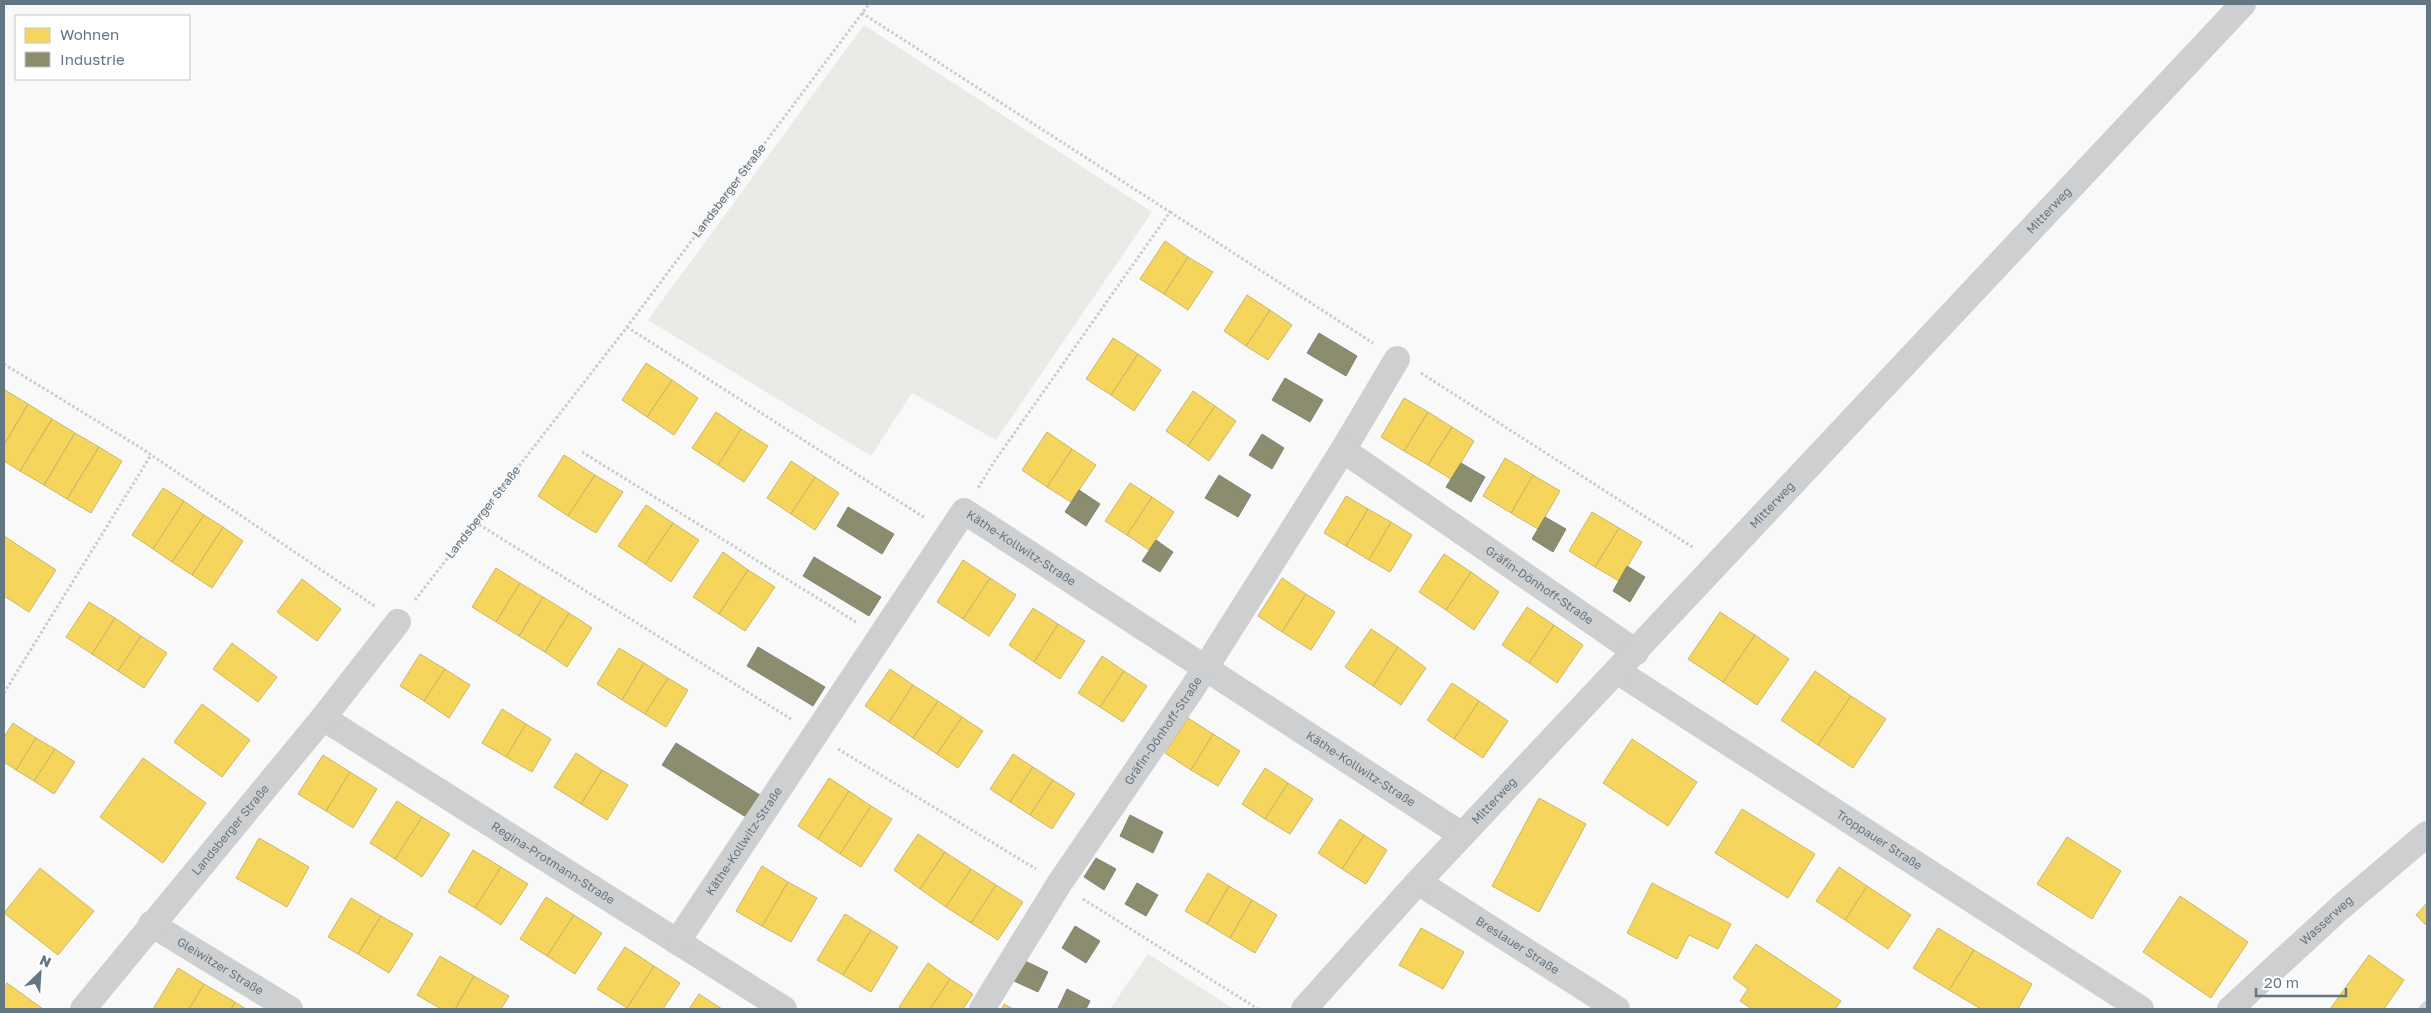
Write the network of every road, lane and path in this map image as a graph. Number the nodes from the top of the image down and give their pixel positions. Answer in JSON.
{"nodes":[{"id":1,"x":869,"y":4,"type":"edge"},
{"id":2,"x":2243,"y":4,"type":"edge"},
{"id":3,"x":862,"y":13,"type":"junction"},
{"id":4,"x":1170,"y":212,"type":"junction"},
{"id":5,"x":627,"y":327,"type":"junction"},
{"id":6,"x":1398,"y":359,"type":"junction"},
{"id":7,"x":4,"y":364,"type":"edge"},
{"id":8,"x":1343,"y":450,"type":"junction"},
{"id":9,"x":582,"y":452,"type":"dead end"},
{"id":10,"x":151,"y":454,"type":"junction"},
{"id":11,"x":994,"y":462,"type":"dead end"},
{"id":12,"x":475,"y":522,"type":"junction"},
{"id":13,"x":949,"y":534,"type":"junction"},
{"id":14,"x":1713,"y":567,"type":"junction"},
{"id":15,"x":398,"y":622,"type":"junction"},
{"id":16,"x":880,"y":637,"type":"junction"},
{"id":17,"x":1636,"y":652,"type":"junction"},
{"id":18,"x":1205,"y":668,"type":"junction"},
{"id":19,"x":1617,"y":671,"type":"junction"},
{"id":20,"x":4,"y":693,"type":"edge"},
{"id":21,"x":323,"y":718,"type":"junction"},
{"id":22,"x":815,"y":734,"type":"junction"},
{"id":23,"x":2427,"y":834,"type":"edge"},
{"id":24,"x":1462,"y":835,"type":"junction"},
{"id":25,"x":1418,"y":882,"type":"junction"},
{"id":26,"x":1059,"y":884,"type":"junction"},
{"id":27,"x":151,"y":924,"type":"junction"},
{"id":28,"x":677,"y":942,"type":"junction"},
{"id":29,"x":83,"y":1009,"type":"edge"},
{"id":30,"x":290,"y":1009,"type":"edge"},
{"id":31,"x":784,"y":1009,"type":"edge"},
{"id":32,"x":982,"y":1009,"type":"edge"},
{"id":33,"x":1258,"y":1009,"type":"edge"},
{"id":34,"x":1304,"y":1009,"type":"edge"},
{"id":35,"x":1617,"y":1009,"type":"edge"},
{"id":36,"x":2141,"y":1009,"type":"edge"},
{"id":37,"x":2230,"y":1009,"type":"edge"}],
"edges":[{"from":1,"to":3,"type":"path","name":"Landsberger Straße"},
{"from":2,"to":14,"type":"street","name":"Mitterweg"},
{"from":3,"to":4,"type":"path"},
{"from":3,"to":5,"type":"path","name":"Landsberger Straße"},
{"from":4,"to":6,"type":"path"},
{"from":4,"to":11,"type":"path"},
{"from":5,"to":12,"type":"path","name":"Landsberger Straße"},
{"from":5,"to":13,"type":"path"},
{"from":6,"to":8,"type":"street","name":"Gräfin-Dönhoff-Straße"},
{"from":6,"to":14,"type":"path"},
{"from":7,"to":10,"type":"path"},
{"from":8,"to":17,"type":"street","name":"Gräfin-Dönhoff-Straße"},
{"from":8,"to":18,"type":"street","name":"Gräfin-Dönhoff-Straße"},
{"from":9,"to":16,"type":"path"},
{"from":10,"to":15,"type":"path"},
{"from":10,"to":20,"type":"path"},
{"from":12,"to":15,"type":"path","name":"Landsberger Straße"},
{"from":12,"to":22,"type":"path"},
{"from":13,"to":16,"type":"street","name":"Käthe-Kollwitz-Straße"},
{"from":13,"to":18,"type":"street","name":"Käthe-Kollwitz-Straße"},
{"from":14,"to":17,"type":"street","name":"Mitterweg"},
{"from":15,"to":21,"type":"street","name":"Landsberger Straße"},
{"from":16,"to":22,"type":"street","name":"Käthe-Kollwitz-Straße"},
{"from":17,"to":19,"type":"street","name":"Mitterweg"},
{"from":18,"to":24,"type":"street","name":"Käthe-Kollwitz-Straße"},
{"from":18,"to":26,"type":"street","name":"Gräfin-Dönhoff-Straße"},
{"from":19,"to":24,"type":"street","name":"Mitterweg"},
{"from":19,"to":36,"type":"street","name":"Troppauer Straße"},
{"from":21,"to":27,"type":"street","name":"Landsberger Straße"},
{"from":21,"to":28,"type":"street","name":"Regina-Protmann-Straße"},
{"from":22,"to":26,"type":"path"},
{"from":22,"to":28,"type":"street","name":"Käthe-Kollwitz-Straße"},
{"from":23,"to":37,"type":"street","name":"Wasserweg"},
{"from":24,"to":25,"type":"street","name":"Mitterweg"},
{"from":25,"to":34,"type":"street","name":"Mitterweg"},
{"from":25,"to":35,"type":"street","name":"Breslauer Straße"},
{"from":26,"to":32,"type":"street","name":"Gräfin-Dönhoff-Straße"},
{"from":26,"to":33,"type":"path"},
{"from":27,"to":29,"type":"street","name":"Landsberger Straße"},
{"from":27,"to":30,"type":"street","name":"Gleiwitzer Straße"},
{"from":28,"to":31,"type":"street","name":"Regina-Protmann-Straße"}]}
